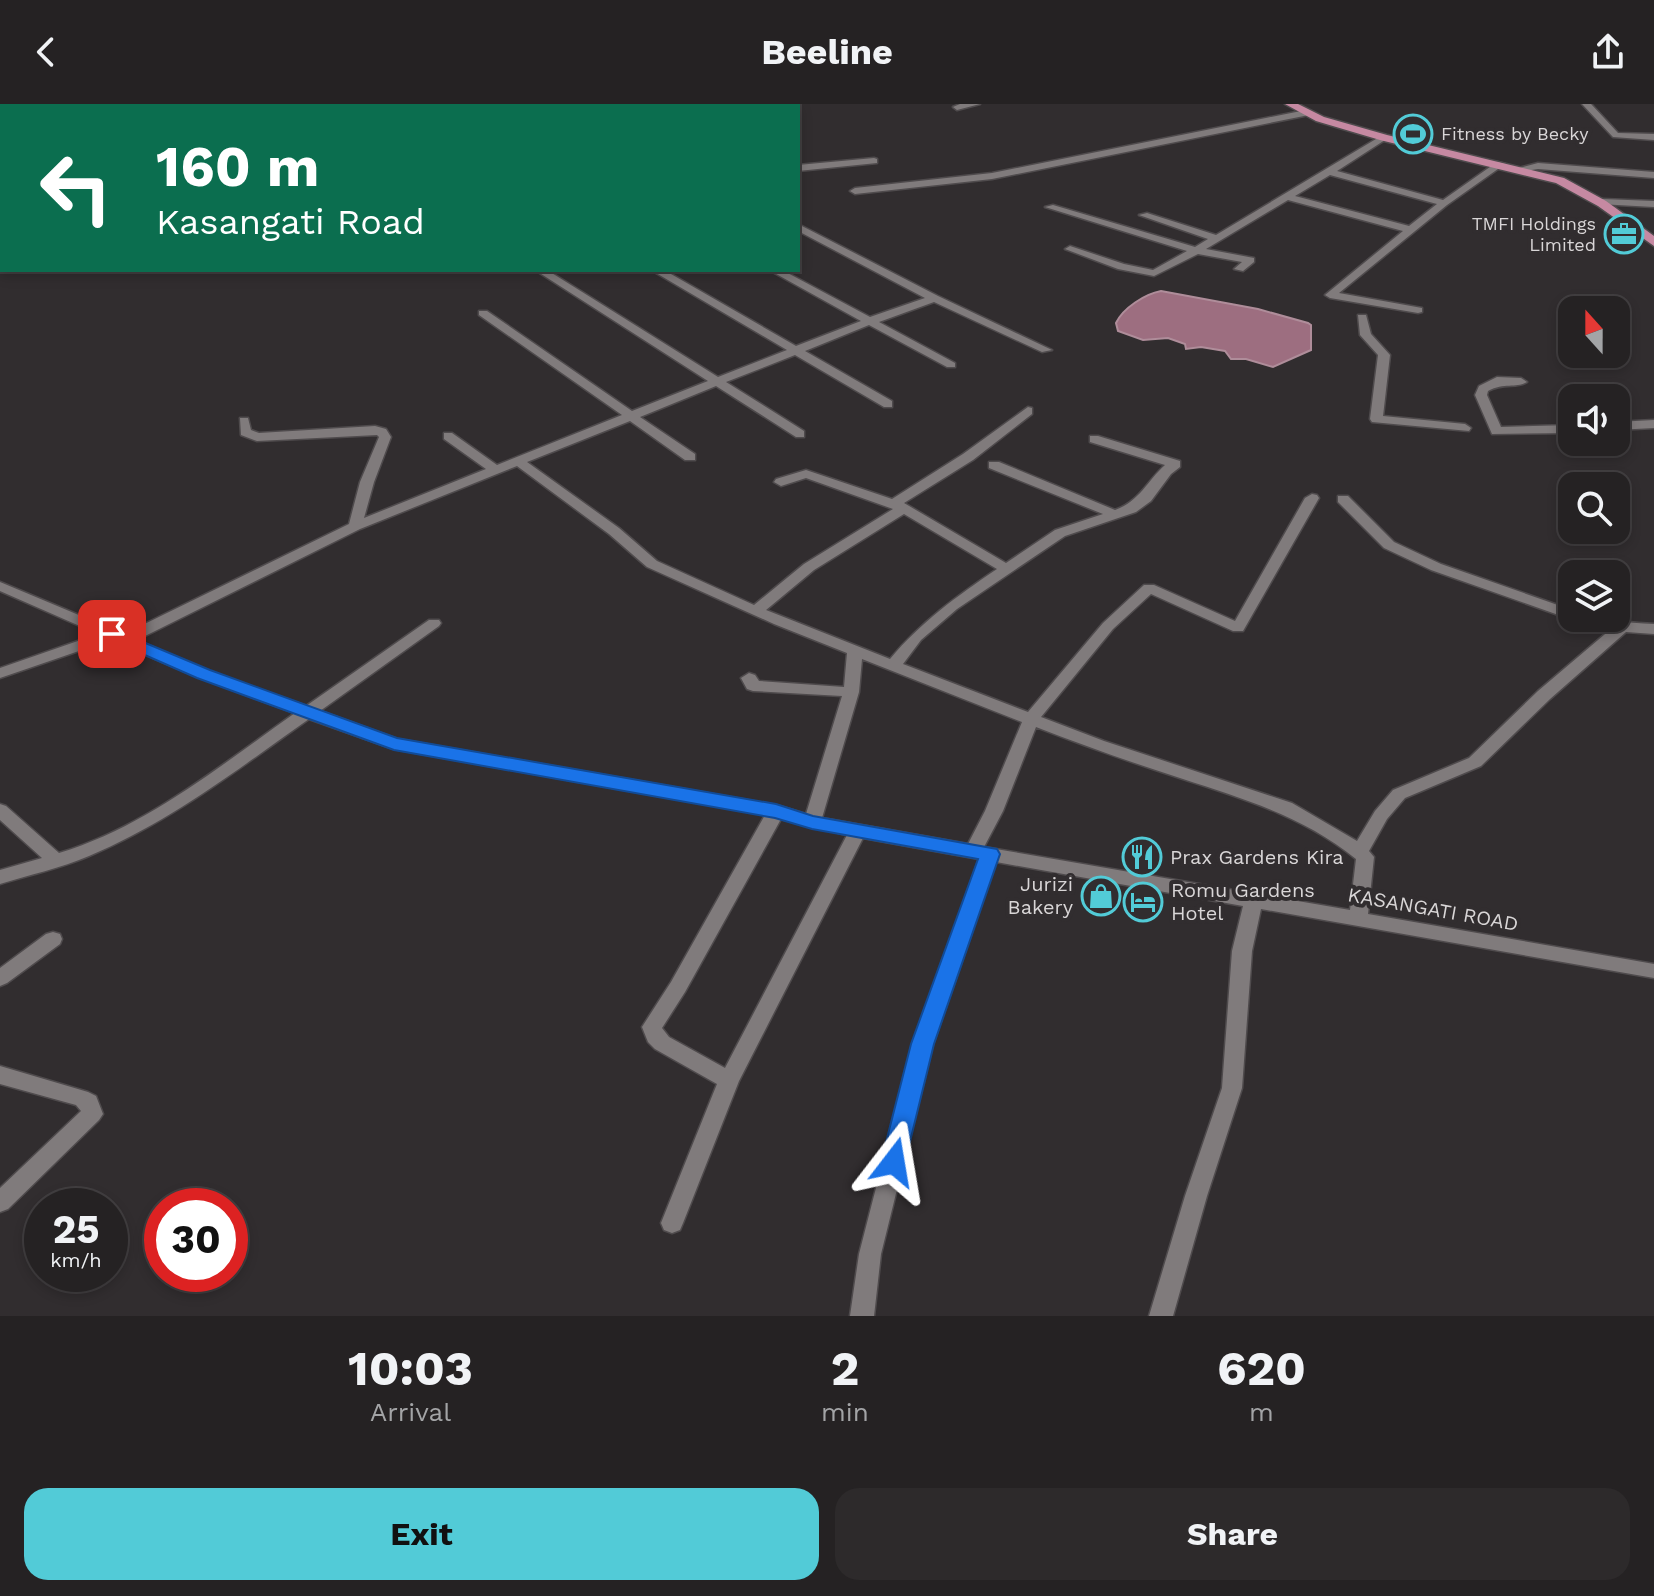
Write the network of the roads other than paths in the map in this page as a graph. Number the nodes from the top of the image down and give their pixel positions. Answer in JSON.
{"nodes":[{"id":1,"x":976,"y":104,"type":"edge"},
{"id":2,"x":1290,"y":104,"type":"edge"},
{"id":3,"x":1586,"y":104,"type":"edge"},
{"id":4,"x":957,"y":107,"type":"dead end"},
{"id":5,"x":1306,"y":113,"type":"junction"},
{"id":6,"x":1654,"y":137,"type":"edge"},
{"id":7,"x":1384,"y":138,"type":"junction"},
{"id":8,"x":874,"y":161,"type":"dead end"},
{"id":9,"x":1500,"y":164,"type":"junction"},
{"id":10,"x":800,"y":168,"type":"edge"},
{"id":11,"x":1520,"y":169,"type":"junction"},
{"id":12,"x":1328,"y":171,"type":"junction"},
{"id":13,"x":1654,"y":175,"type":"edge"},
{"id":14,"x":855,"y":191,"type":"dead end"},
{"id":15,"x":1286,"y":197,"type":"junction"},
{"id":16,"x":1602,"y":202,"type":"junction"},
{"id":17,"x":1444,"y":203,"type":"junction"},
{"id":18,"x":1654,"y":204,"type":"edge"},
{"id":19,"x":1050,"y":207,"type":"dead end"},
{"id":20,"x":1144,"y":215,"type":"dead end"},
{"id":21,"x":800,"y":228,"type":"edge"},
{"id":22,"x":1411,"y":230,"type":"junction"},
{"id":23,"x":1217,"y":239,"type":"junction"},
{"id":24,"x":1654,"y":242,"type":"edge"},
{"id":25,"x":1070,"y":249,"type":"dead end"},
{"id":26,"x":1195,"y":250,"type":"junction"},
{"id":27,"x":1239,"y":269,"type":"dead end"},
{"id":28,"x":543,"y":272,"type":"edge"},
{"id":29,"x":660,"y":272,"type":"edge"},
{"id":30,"x":778,"y":272,"type":"edge"},
{"id":31,"x":934,"y":298,"type":"junction"},
{"id":32,"x":1418,"y":310,"type":"dead end"},
{"id":33,"x":483,"y":313,"type":"dead end"},
{"id":34,"x":1362,"y":317,"type":"dead end"},
{"id":35,"x":870,"y":321,"type":"junction"},
{"id":36,"x":796,"y":350,"type":"junction"},
{"id":37,"x":1046,"y":350,"type":"dead end"},
{"id":38,"x":951,"y":365,"type":"dead end"},
{"id":39,"x":716,"y":382,"type":"junction"},
{"id":40,"x":1521,"y":382,"type":"dead end"},
{"id":41,"x":888,"y":404,"type":"dead end"},
{"id":42,"x":1028,"y":411,"type":"dead end"},
{"id":43,"x":632,"y":417,"type":"junction"},
{"id":44,"x":244,"y":421,"type":"dead end"},
{"id":45,"x":1654,"y":424,"type":"edge"},
{"id":46,"x":1630,"y":425,"type":"edge"},
{"id":47,"x":1465,"y":428,"type":"dead end"},
{"id":48,"x":1558,"y":429,"type":"edge"},
{"id":49,"x":800,"y":434,"type":"dead end"},
{"id":50,"x":448,"y":436,"type":"dead end"},
{"id":51,"x":1094,"y":439,"type":"dead end"},
{"id":52,"x":690,"y":457,"type":"dead end"},
{"id":53,"x":518,"y":461,"type":"junction"},
{"id":54,"x":994,"y":465,"type":"dead end"},
{"id":55,"x":495,"y":470,"type":"junction"},
{"id":56,"x":781,"y":482,"type":"dead end"},
{"id":57,"x":1312,"y":498,"type":"dead end"},
{"id":58,"x":1343,"y":499,"type":"dead end"},
{"id":59,"x":899,"y":506,"type":"junction"},
{"id":60,"x":1114,"y":514,"type":"junction"},
{"id":61,"x":355,"y":526,"type":"junction"},
{"id":62,"x":1008,"y":570,"type":"junction"},
{"id":63,"x":0,"y":586,"type":"edge"},
{"id":64,"x":1558,"y":610,"type":"edge"},
{"id":65,"x":756,"y":611,"type":"junction"},
{"id":66,"x":434,"y":623,"type":"dead end"},
{"id":67,"x":1630,"y":628,"type":"edge"},
{"id":68,"x":1654,"y":629,"type":"edge"},
{"id":69,"x":1616,"y":632,"type":"edge"},
{"id":70,"x":119,"y":637,"type":"junction"},
{"id":71,"x":855,"y":650,"type":"junction"},
{"id":72,"x":894,"y":664,"type":"junction"},
{"id":73,"x":0,"y":673,"type":"edge"},
{"id":74,"x":749,"y":678,"type":"dead end"},
{"id":75,"x":851,"y":692,"type":"junction"},
{"id":76,"x":310,"y":712,"type":"junction"},
{"id":77,"x":1032,"y":718,"type":"junction"},
{"id":78,"x":0,"y":810,"type":"edge"},
{"id":79,"x":776,"y":811,"type":"junction"},
{"id":80,"x":812,"y":822,"type":"junction"},
{"id":81,"x":858,"y":831,"type":"junction"},
{"id":82,"x":1360,"y":851,"type":"junction"},
{"id":83,"x":981,"y":853,"type":"junction"},
{"id":84,"x":55,"y":860,"type":"junction"},
{"id":85,"x":0,"y":877,"type":"edge"},
{"id":86,"x":1254,"y":900,"type":"junction"},
{"id":87,"x":1358,"y":919,"type":"junction"},
{"id":88,"x":53,"y":939,"type":"dead end"},
{"id":89,"x":1654,"y":971,"type":"edge"},
{"id":90,"x":0,"y":978,"type":"edge"},
{"id":91,"x":0,"y":1075,"type":"edge"},
{"id":92,"x":729,"y":1080,"type":"junction"},
{"id":93,"x":0,"y":1202,"type":"edge"},
{"id":94,"x":672,"y":1223,"type":"dead end"},
{"id":95,"x":862,"y":1316,"type":"edge"},
{"id":96,"x":1161,"y":1316,"type":"edge"}],
"edges":[{"from":1,"to":4,"type":"street"},
{"from":2,"to":5,"type":"main road"},
{"from":3,"to":6,"type":"street"},
{"from":5,"to":7,"type":"main road"},
{"from":5,"to":14,"type":"street"},
{"from":7,"to":9,"type":"main road"},
{"from":7,"to":12,"type":"street"},
{"from":8,"to":10,"type":"street"},
{"from":9,"to":11,"type":"main road"},
{"from":9,"to":17,"type":"street"},
{"from":11,"to":13,"type":"street"},
{"from":11,"to":16,"type":"main road"},
{"from":12,"to":15,"type":"street"},
{"from":12,"to":17,"type":"street"},
{"from":15,"to":22,"type":"street"},
{"from":15,"to":23,"type":"street"},
{"from":16,"to":18,"type":"street"},
{"from":16,"to":24,"type":"main road"},
{"from":17,"to":22,"type":"street"},
{"from":19,"to":26,"type":"street"},
{"from":20,"to":23,"type":"street"},
{"from":21,"to":31,"type":"street"},
{"from":22,"to":32,"type":"street"},
{"from":23,"to":26,"type":"street"},
{"from":25,"to":26,"type":"street"},
{"from":26,"to":27,"type":"street"},
{"from":28,"to":39,"type":"street"},
{"from":29,"to":36,"type":"street"},
{"from":30,"to":35,"type":"street"},
{"from":31,"to":35,"type":"street"},
{"from":31,"to":37,"type":"street"},
{"from":33,"to":43,"type":"street"},
{"from":34,"to":47,"type":"street"},
{"from":35,"to":36,"type":"street"},
{"from":35,"to":38,"type":"street"},
{"from":36,"to":39,"type":"street"},
{"from":36,"to":41,"type":"street"},
{"from":39,"to":43,"type":"street"},
{"from":39,"to":49,"type":"street"},
{"from":40,"to":48,"type":"street"},
{"from":42,"to":59,"type":"street"},
{"from":43,"to":52,"type":"street"},
{"from":43,"to":53,"type":"street"},
{"from":44,"to":61,"type":"street"},
{"from":45,"to":46,"type":"street"},
{"from":50,"to":55,"type":"street"},
{"from":51,"to":60,"type":"street"},
{"from":53,"to":55,"type":"street"},
{"from":53,"to":65,"type":"street"},
{"from":54,"to":60,"type":"street"},
{"from":55,"to":61,"type":"street"},
{"from":56,"to":59,"type":"street"},
{"from":57,"to":77,"type":"street"},
{"from":58,"to":64,"type":"street"},
{"from":59,"to":62,"type":"street"},
{"from":59,"to":65,"type":"street"},
{"from":60,"to":62,"type":"street"},
{"from":61,"to":70,"type":"street"},
{"from":62,"to":72,"type":"street"},
{"from":63,"to":70,"type":"street","name":"KASANGATI ROAD"},
{"from":65,"to":71,"type":"street"},
{"from":66,"to":76,"type":"street"},
{"from":67,"to":68,"type":"street"},
{"from":69,"to":82,"type":"street"},
{"from":70,"to":73,"type":"street"},
{"from":70,"to":76,"type":"street","name":"KASANGATI ROAD"},
{"from":71,"to":72,"type":"street"},
{"from":71,"to":75,"type":"street"},
{"from":72,"to":77,"type":"street"},
{"from":74,"to":75,"type":"street"},
{"from":75,"to":80,"type":"street"},
{"from":76,"to":79,"type":"street","name":"KASANGATI ROAD"},
{"from":76,"to":84,"type":"street"},
{"from":77,"to":82,"type":"street"},
{"from":77,"to":83,"type":"street"},
{"from":78,"to":84,"type":"street"},
{"from":79,"to":80,"type":"street","name":"KASANGATI ROAD"},
{"from":79,"to":92,"type":"street"},
{"from":80,"to":81,"type":"street","name":"KASANGATI ROAD"},
{"from":81,"to":83,"type":"street","name":"KASANGATI ROAD"},
{"from":81,"to":92,"type":"street"},
{"from":82,"to":87,"type":"street"},
{"from":83,"to":86,"type":"street","name":"KASANGATI ROAD"},
{"from":83,"to":95,"type":"street"},
{"from":84,"to":85,"type":"street"},
{"from":86,"to":87,"type":"street","name":"KASANGATI ROAD"},
{"from":86,"to":96,"type":"street"},
{"from":87,"to":89,"type":"street","name":"KASANGATI ROAD"},
{"from":88,"to":90,"type":"street"},
{"from":91,"to":93,"type":"street"},
{"from":92,"to":94,"type":"street"}]}
